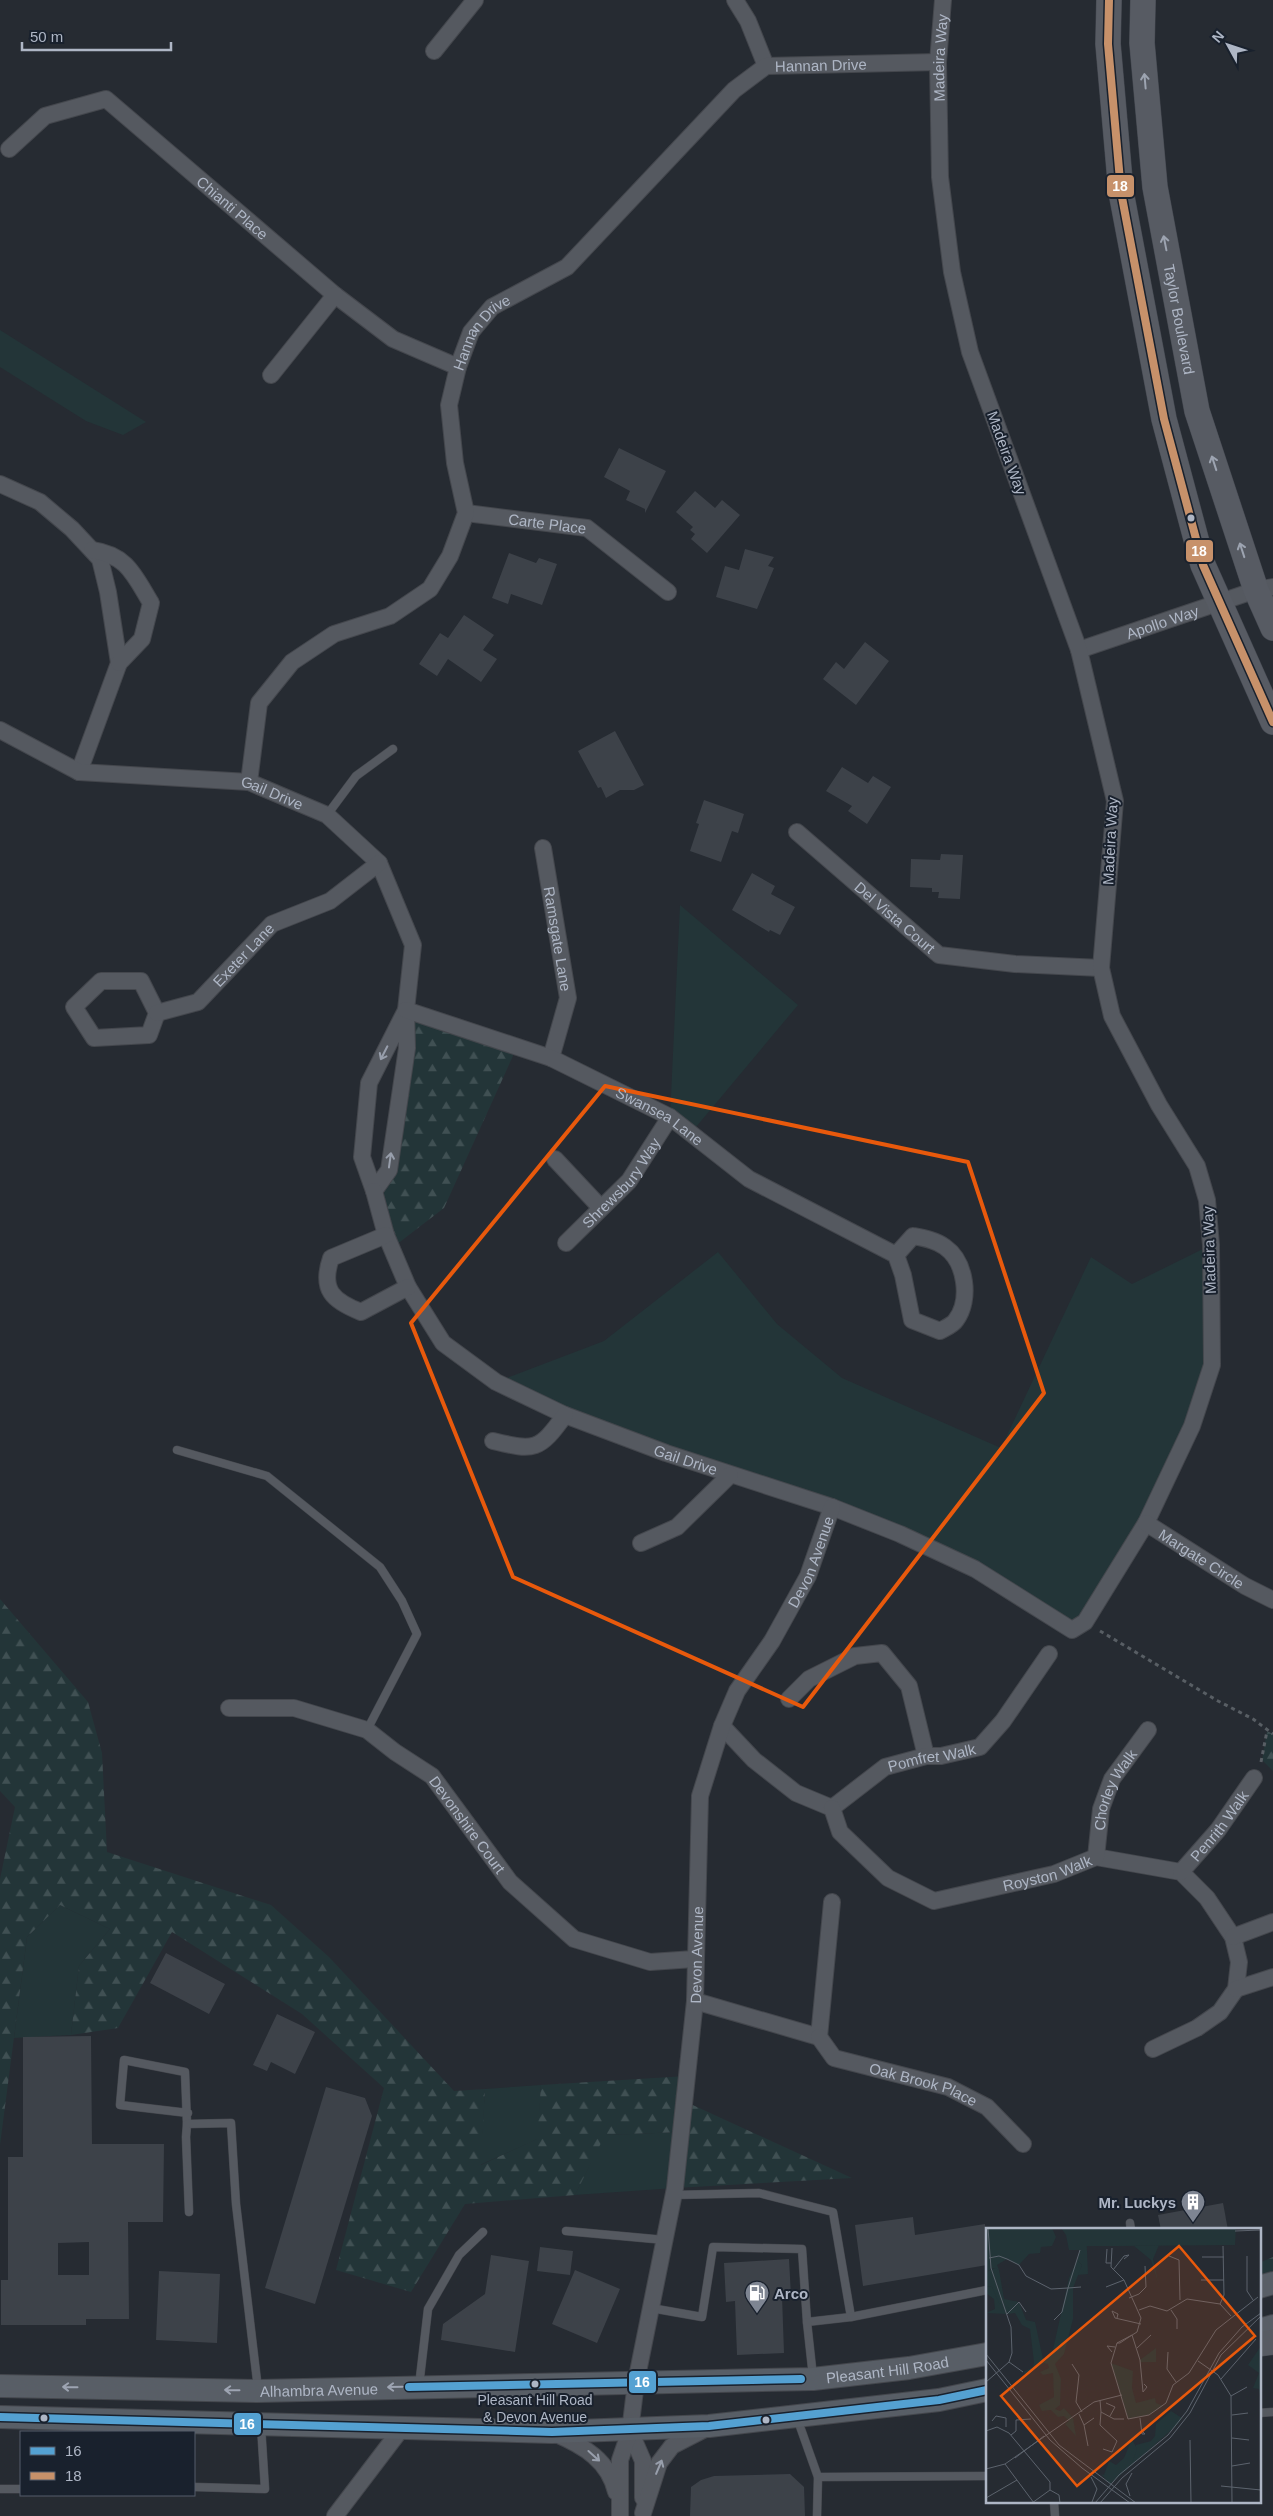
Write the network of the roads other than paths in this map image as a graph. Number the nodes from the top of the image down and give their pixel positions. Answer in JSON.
{"nodes":[{"id":1,"x":475,"y":0,"type":"edge"},
{"id":2,"x":735,"y":0,"type":"edge"},
{"id":3,"x":943,"y":0,"type":"edge"},
{"id":4,"x":1109,"y":0,"type":"edge"},
{"id":5,"x":1143,"y":0,"type":"edge"},
{"id":6,"x":434,"y":51,"type":"dead end"},
{"id":7,"x":938,"y":62,"type":"junction"},
{"id":8,"x":766,"y":66,"type":"junction"},
{"id":9,"x":8,"y":149,"type":"dead end"},
{"id":10,"x":335,"y":295,"type":"junction"},
{"id":11,"x":458,"y":367,"type":"junction"},
{"id":12,"x":271,"y":375,"type":"dead end"},
{"id":13,"x":0,"y":484,"type":"edge"},
{"id":14,"x":466,"y":513,"type":"junction"},
{"id":15,"x":92,"y":550,"type":"junction"},
{"id":16,"x":1264,"y":589,"type":"edge"},
{"id":17,"x":668,"y":592,"type":"dead end"},
{"id":18,"x":1220,"y":603,"type":"junction"},
{"id":19,"x":1273,"y":628,"type":"edge"},
{"id":20,"x":1079,"y":650,"type":"junction"},
{"id":21,"x":119,"y":663,"type":"junction"},
{"id":22,"x":1273,"y":722,"type":"edge"},
{"id":23,"x":0,"y":730,"type":"edge"},
{"id":24,"x":393,"y":749,"type":"dead end"},
{"id":25,"x":79,"y":772,"type":"junction"},
{"id":26,"x":249,"y":782,"type":"junction"},
{"id":27,"x":327,"y":815,"type":"junction"},
{"id":28,"x":797,"y":832,"type":"dead end"},
{"id":29,"x":543,"y":848,"type":"dead end"},
{"id":30,"x":379,"y":863,"type":"junction"},
{"id":31,"x":1101,"y":968,"type":"junction"},
{"id":32,"x":406,"y":1010,"type":"junction"},
{"id":33,"x":157,"y":1013,"type":"junction"},
{"id":34,"x":551,"y":1058,"type":"junction"},
{"id":35,"x":670,"y":1117,"type":"junction"},
{"id":36,"x":555,"y":1158,"type":"dead end"},
{"id":37,"x":374,"y":1191,"type":"junction"},
{"id":38,"x":601,"y":1208,"type":"junction"},
{"id":39,"x":386,"y":1235,"type":"junction"},
{"id":40,"x":566,"y":1243,"type":"dead end"},
{"id":41,"x":896,"y":1256,"type":"junction"},
{"id":42,"x":408,"y":1287,"type":"junction"},
{"id":43,"x":565,"y":1415,"type":"junction"},
{"id":44,"x":493,"y":1441,"type":"dead end"},
{"id":45,"x":177,"y":1450,"type":"dead end"},
{"id":46,"x":730,"y":1475,"type":"junction"},
{"id":47,"x":832,"y":1507,"type":"junction"},
{"id":48,"x":1146,"y":1523,"type":"junction"},
{"id":49,"x":641,"y":1543,"type":"dead end"},
{"id":50,"x":1269,"y":1592,"type":"edge"},
{"id":51,"x":1085,"y":1622,"type":"joint"},
{"id":52,"x":1049,"y":1654,"type":"dead end"},
{"id":53,"x":790,"y":1699,"type":"dead end"},
{"id":54,"x":229,"y":1708,"type":"dead end"},
{"id":55,"x":722,"y":1726,"type":"junction"},
{"id":56,"x":367,"y":1730,"type":"junction"},
{"id":57,"x":1148,"y":1730,"type":"dead end"},
{"id":58,"x":926,"y":1756,"type":"junction"},
{"id":59,"x":1254,"y":1778,"type":"road end"},
{"id":60,"x":832,"y":1808,"type":"junction"},
{"id":61,"x":1096,"y":1856,"type":"junction"},
{"id":62,"x":1181,"y":1872,"type":"junction"},
{"id":63,"x":832,"y":1902,"type":"dead end"},
{"id":64,"x":1273,"y":1922,"type":"edge"},
{"id":65,"x":1232,"y":1937,"type":"junction"},
{"id":66,"x":694,"y":1959,"type":"junction"},
{"id":67,"x":1273,"y":1977,"type":"edge"},
{"id":68,"x":1236,"y":1989,"type":"junction"},
{"id":69,"x":695,"y":2001,"type":"junction"},
{"id":70,"x":819,"y":2037,"type":"junction"},
{"id":71,"x":1153,"y":2049,"type":"dead end"},
{"id":72,"x":188,"y":2112,"type":"junction"},
{"id":73,"x":187,"y":2124,"type":"junction"},
{"id":74,"x":1023,"y":2144,"type":"dead end"},
{"id":75,"x":674,"y":2194,"type":"junction"},
{"id":76,"x":189,"y":2212,"type":"dead end"},
{"id":77,"x":566,"y":2231,"type":"dead end"},
{"id":78,"x":483,"y":2232,"type":"dead end"},
{"id":79,"x":665,"y":2240,"type":"junction"},
{"id":80,"x":1273,"y":2283,"type":"edge"},
{"id":81,"x":1260,"y":2287,"type":"edge"},
{"id":82,"x":986,"y":2290,"type":"edge"},
{"id":83,"x":651,"y":2308,"type":"junction"},
{"id":84,"x":850,"y":2316,"type":"junction"},
{"id":85,"x":806,"y":2322,"type":"junction"},
{"id":86,"x":1273,"y":2326,"type":"edge"},
{"id":87,"x":1260,"y":2330,"type":"edge"},
{"id":88,"x":1273,"y":2342,"type":"edge"},
{"id":89,"x":1260,"y":2344,"type":"edge"},
{"id":90,"x":986,"y":2354,"type":"edge"},
{"id":91,"x":813,"y":2378,"type":"junction"},
{"id":92,"x":636,"y":2382,"type":"junction"},
{"id":93,"x":0,"y":2386,"type":"edge"},
{"id":94,"x":419,"y":2387,"type":"junction"},
{"id":95,"x":986,"y":2390,"type":"edge"},
{"id":96,"x":258,"y":2391,"type":"junction"},
{"id":97,"x":1273,"y":2412,"type":"edge"},
{"id":98,"x":1260,"y":2413,"type":"edge"},
{"id":99,"x":797,"y":2416,"type":"junction"},
{"id":100,"x":0,"y":2417,"type":"edge"},
{"id":101,"x":261,"y":2424,"type":"junction"},
{"id":102,"x":709,"y":2426,"type":"junction"},
{"id":103,"x":402,"y":2428,"type":"junction"},
{"id":104,"x":630,"y":2431,"type":"junction"},
{"id":105,"x":552,"y":2432,"type":"junction"},
{"id":106,"x":986,"y":2476,"type":"edge"},
{"id":107,"x":818,"y":2477,"type":"junction"},
{"id":108,"x":195,"y":2487,"type":"edge"},
{"id":109,"x":0,"y":2489,"type":"edge"},
{"id":110,"x":20,"y":2489,"type":"edge"},
{"id":111,"x":620,"y":2512,"type":"edge"},
{"id":112,"x":644,"y":2514,"type":"edge"},
{"id":113,"x":816,"y":2515,"type":"edge"},
{"id":114,"x":335,"y":2516,"type":"edge"}],
"edges":[{"from":1,"to":6,"type":"street"},
{"from":2,"to":8,"type":"street"},
{"from":3,"to":7,"type":"street","name":"Madeira Way"},
{"from":4,"to":18,"type":"main road"},
{"from":16,"to":5,"type":"main road","name":"Taylor Boulevard","one_way":true},
{"from":7,"to":8,"type":"street","name":"Hannan Drive"},
{"from":7,"to":20,"type":"street","name":"Madeira Way"},
{"from":8,"to":11,"type":"street","name":"Hannan Drive"},
{"from":9,"to":10,"type":"street","name":"Chianti Place"},
{"from":10,"to":11,"type":"street","name":"Chianti Place"},
{"from":10,"to":12,"type":"street"},
{"from":11,"to":14,"type":"street","name":"Hannan Drive"},
{"from":13,"to":15,"type":"street"},
{"from":14,"to":17,"type":"street","name":"Carte Place"},
{"from":14,"to":26,"type":"street"},
{"from":15,"to":21,"type":"street"},
{"from":15,"to":21,"type":"street"},
{"from":16,"to":18,"type":"street","name":"Apollo Way"},
{"from":16,"to":19,"type":"main road","name":"Taylor Boulevard"},
{"from":18,"to":20,"type":"street","name":"Apollo Way"},
{"from":18,"to":22,"type":"main road"},
{"from":20,"to":31,"type":"street","name":"Madeira Way"},
{"from":21,"to":25,"type":"street"},
{"from":23,"to":25,"type":"street","name":"Gail Drive"},
{"from":24,"to":27,"type":"lane"},
{"from":25,"to":26,"type":"street","name":"Gail Drive"},
{"from":26,"to":27,"type":"street","name":"Gail Drive"},
{"from":27,"to":30,"type":"street","name":"Gail Drive"},
{"from":28,"to":31,"type":"street","name":"Del Vista Court"},
{"from":29,"to":34,"type":"street","name":"Ramsgate Lane"},
{"from":30,"to":32,"type":"street","name":"Gail Drive"},
{"from":30,"to":33,"type":"street","name":"Exeter Lane"},
{"from":31,"to":48,"type":"street","name":"Madeira Way"},
{"from":32,"to":34,"type":"street","name":"Swansea Lane"},
{"from":37,"to":32,"type":"street","name":"Gail Drive","one_way":true},
{"from":32,"to":37,"type":"street","name":"Gail Drive","one_way":true},
{"from":33,"to":33,"type":"street"},
{"from":34,"to":35,"type":"street","name":"Swansea Lane"},
{"from":35,"to":38,"type":"street","name":"Shrewsbury Way"},
{"from":35,"to":41,"type":"street","name":"Swansea Lane"},
{"from":36,"to":38,"type":"street"},
{"from":37,"to":39,"type":"street","name":"Gail Drive"},
{"from":38,"to":40,"type":"street","name":"Shrewsbury Way"},
{"from":39,"to":42,"type":"street","name":"Gail Drive"},
{"from":39,"to":42,"type":"street"},
{"from":41,"to":41,"type":"street"},
{"from":42,"to":43,"type":"street","name":"Gail Drive"},
{"from":43,"to":44,"type":"street"},
{"from":43,"to":46,"type":"street","name":"Gail Drive"},
{"from":45,"to":56,"type":"lane"},
{"from":46,"to":47,"type":"street","name":"Gail Drive"},
{"from":46,"to":49,"type":"street"},
{"from":47,"to":51,"type":"street","name":"Gail Drive"},
{"from":47,"to":55,"type":"street","name":"Devon Avenue"},
{"from":48,"to":50,"type":"street","name":"Margate Circle"},
{"from":48,"to":51,"type":"street","name":"Madeira Way"},
{"from":52,"to":58,"type":"street","name":"Pomfret Walk"},
{"from":53,"to":58,"type":"street"},
{"from":54,"to":56,"type":"street","name":"Devonshire Court"},
{"from":55,"to":60,"type":"street"},
{"from":55,"to":66,"type":"street","name":"Devon Avenue"},
{"from":56,"to":66,"type":"street","name":"Devonshire Court"},
{"from":57,"to":61,"type":"street","name":"Chorley Walk"},
{"from":58,"to":60,"type":"street","name":"Pomfret Walk"},
{"from":59,"to":62,"type":"street","name":"Penrith Walk"},
{"from":60,"to":61,"type":"street","name":"Royston Walk"},
{"from":61,"to":62,"type":"street","name":"Royston Walk"},
{"from":62,"to":65,"type":"street"},
{"from":63,"to":70,"type":"street"},
{"from":64,"to":65,"type":"street"},
{"from":65,"to":68,"type":"street"},
{"from":66,"to":69,"type":"street","name":"Devon Avenue"},
{"from":67,"to":68,"type":"street"},
{"from":68,"to":71,"type":"street"},
{"from":69,"to":70,"type":"street"},
{"from":69,"to":75,"type":"street","name":"Devon Avenue"},
{"from":70,"to":74,"type":"street","name":"Oak Brook Place"},
{"from":72,"to":72,"type":"lane"},
{"from":72,"to":73,"type":"lane"},
{"from":73,"to":76,"type":"lane"},
{"from":73,"to":96,"type":"lane"},
{"from":75,"to":79,"type":"street","name":"Devon Avenue"},
{"from":75,"to":84,"type":"lane"},
{"from":77,"to":79,"type":"lane"},
{"from":78,"to":94,"type":"lane"},
{"from":79,"to":83,"type":"street","name":"Devon Avenue"},
{"from":80,"to":81,"type":"main road"},
{"from":82,"to":84,"type":"lane"},
{"from":83,"to":85,"type":"lane"},
{"from":83,"to":92,"type":"street","name":"Devon Avenue"},
{"from":84,"to":85,"type":"lane"},
{"from":85,"to":91,"type":"lane"},
{"from":86,"to":87,"type":"main road"},
{"from":88,"to":89,"type":"main road"},
{"from":90,"to":91,"type":"main road","name":"Pleasant Hill Road"},
{"from":91,"to":92,"type":"main road","name":"Pleasant Hill Road"},
{"from":92,"to":94,"type":"main road","name":"Alhambra Avenue"},
{"from":92,"to":104,"type":"street","name":"Devon Avenue"},
{"from":96,"to":93,"type":"main road","name":"Alhambra Avenue","one_way":true},
{"from":94,"to":96,"type":"main road","name":"Alhambra Avenue","one_way":true},
{"from":95,"to":99,"type":"main road"},
{"from":97,"to":98,"type":"lane"},
{"from":99,"to":102,"type":"main road"},
{"from":99,"to":107,"type":"lane"},
{"from":100,"to":101,"type":"main road"},
{"from":101,"to":103,"type":"main road"},
{"from":101,"to":108,"type":"lane"},
{"from":102,"to":104,"type":"main road"},
{"from":112,"to":102,"type":"street","one_way":true},
{"from":103,"to":105,"type":"main road"},
{"from":103,"to":114,"type":"street"},
{"from":104,"to":105,"type":"main road"},
{"from":104,"to":111,"type":"street","name":"Devon Avenue"},
{"from":104,"to":112,"type":"street"},
{"from":105,"to":111,"type":"street","name":"Devon Avenue","one_way":true},
{"from":106,"to":107,"type":"lane"},
{"from":107,"to":113,"type":"lane"},
{"from":109,"to":110,"type":"lane"}]}
